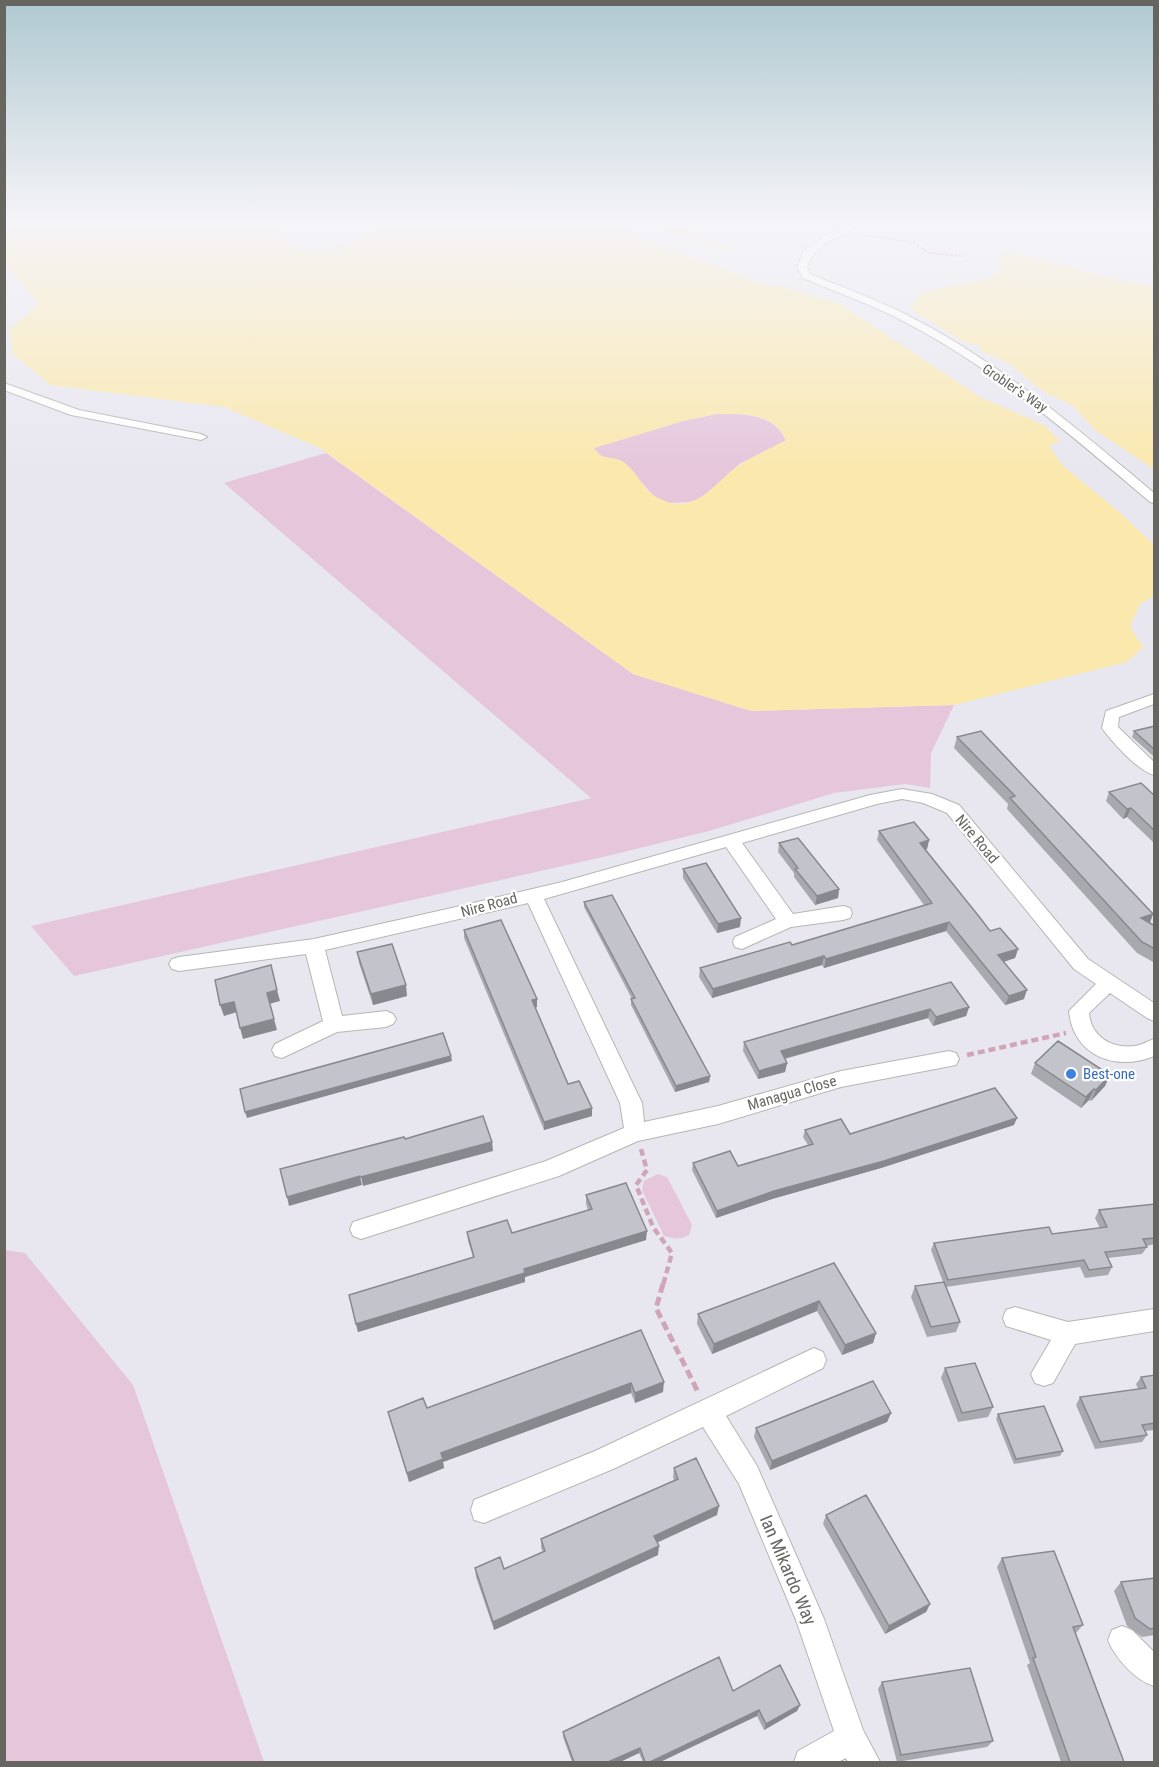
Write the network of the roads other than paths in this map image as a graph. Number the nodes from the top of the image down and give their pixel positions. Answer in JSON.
{"nodes":[{"id":1,"x":876,"y":305,"type":"edge"},
{"id":2,"x":4,"y":387,"type":"edge"},
{"id":3,"x":201,"y":437,"type":"dead end"},
{"id":4,"x":1155,"y":500,"type":"edge"},
{"id":5,"x":1155,"y":699,"type":"edge"},
{"id":6,"x":1155,"y":770,"type":"edge"},
{"id":7,"x":731,"y":841,"type":"junction"},
{"id":8,"x":533,"y":894,"type":"junction"},
{"id":9,"x":843,"y":913,"type":"dead end"},
{"id":10,"x":788,"y":921,"type":"junction"},
{"id":11,"x":742,"y":942,"type":"dead end"},
{"id":12,"x":314,"y":946,"type":"junction"},
{"id":13,"x":179,"y":964,"type":"dead end"},
{"id":14,"x":1109,"y":983,"type":"junction"},
{"id":15,"x":1155,"y":1013,"type":"edge"},
{"id":16,"x":386,"y":1018,"type":"dead end"},
{"id":17,"x":334,"y":1025,"type":"junction"},
{"id":18,"x":1155,"y":1047,"type":"edge"},
{"id":19,"x":282,"y":1050,"type":"dead end"},
{"id":20,"x":949,"y":1059,"type":"road end"},
{"id":21,"x":635,"y":1133,"type":"junction"},
{"id":22,"x":361,"y":1229,"type":"dead end"},
{"id":23,"x":1015,"y":1318,"type":"dead end"},
{"id":24,"x":1155,"y":1320,"type":"edge"},
{"id":25,"x":1068,"y":1334,"type":"junction"},
{"id":26,"x":814,"y":1360,"type":"dead end"},
{"id":27,"x":1044,"y":1374,"type":"dead end"},
{"id":28,"x":708,"y":1411,"type":"junction"},
{"id":29,"x":484,"y":1510,"type":"dead end"},
{"id":30,"x":1122,"y":1640,"type":"dead end"},
{"id":31,"x":1155,"y":1672,"type":"edge"},
{"id":32,"x":858,"y":1750,"type":"edge"},
{"id":33,"x":810,"y":1762,"type":"edge"}],
"edges":[{"from":1,"to":4,"type":"street","name":"Grobler's Way"},
{"from":2,"to":3,"type":"street"},
{"from":5,"to":6,"type":"street"},
{"from":7,"to":8,"type":"street","name":"Nire Road"},
{"from":7,"to":10,"type":"street"},
{"from":7,"to":14,"type":"street","name":"Nire Road"},
{"from":8,"to":12,"type":"street","name":"Nire Road"},
{"from":8,"to":21,"type":"street"},
{"from":9,"to":10,"type":"street"},
{"from":10,"to":11,"type":"street"},
{"from":12,"to":13,"type":"street","name":"Nire Road"},
{"from":12,"to":17,"type":"street"},
{"from":14,"to":15,"type":"street","name":"Nire Road"},
{"from":14,"to":18,"type":"street"},
{"from":16,"to":17,"type":"street"},
{"from":17,"to":19,"type":"street"},
{"from":20,"to":21,"type":"street","name":"Managua Close"},
{"from":21,"to":22,"type":"street","name":"Managua Close"},
{"from":23,"to":25,"type":"street"},
{"from":24,"to":25,"type":"street"},
{"from":25,"to":27,"type":"street"},
{"from":26,"to":28,"type":"street"},
{"from":28,"to":29,"type":"street"},
{"from":28,"to":32,"type":"street","name":"Ian Mikardo Way"},
{"from":30,"to":31,"type":"street"},
{"from":32,"to":33,"type":"street","name":"Ian Mikardo Way"}]}
